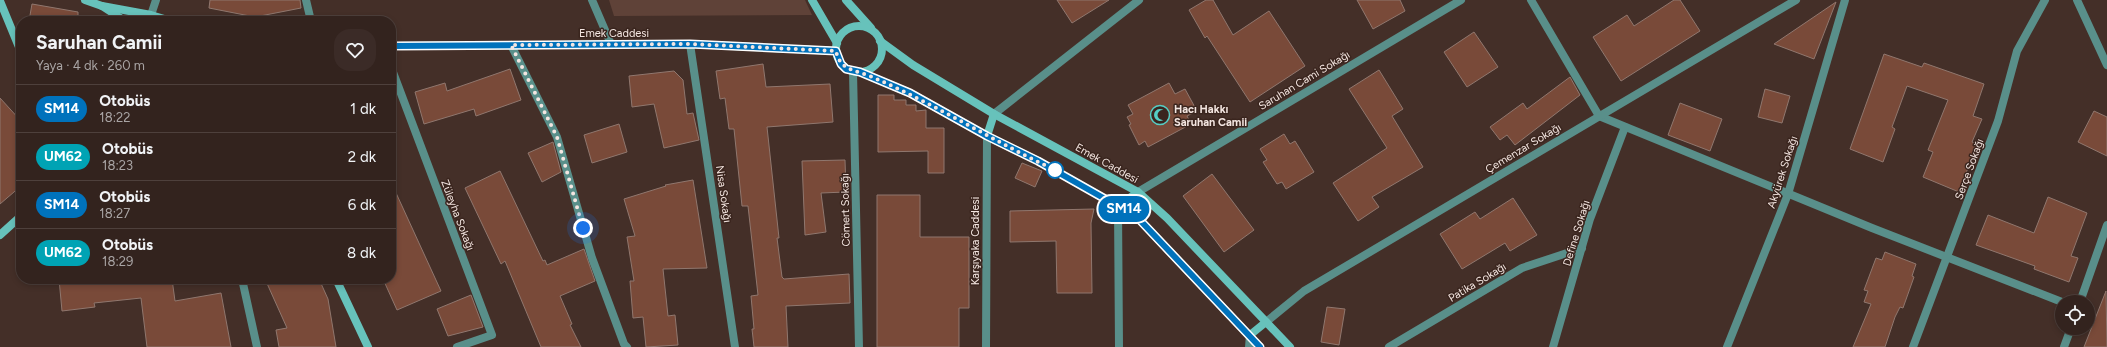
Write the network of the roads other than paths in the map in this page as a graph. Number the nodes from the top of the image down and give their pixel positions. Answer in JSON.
{"nodes":[{"id":1,"x":0,"y":0,"type":"edge"},
{"id":2,"x":85,"y":0,"type":"edge"},
{"id":3,"x":156,"y":0,"type":"edge"},
{"id":4,"x":306,"y":0,"type":"edge"},
{"id":5,"x":592,"y":0,"type":"edge"},
{"id":6,"x":812,"y":0,"type":"edge"},
{"id":7,"x":846,"y":0,"type":"edge"},
{"id":8,"x":1139,"y":0,"type":"edge"},
{"id":9,"x":1461,"y":0,"type":"edge"},
{"id":10,"x":1531,"y":0,"type":"edge"},
{"id":11,"x":1796,"y":0,"type":"edge"},
{"id":12,"x":1845,"y":0,"type":"edge"},
{"id":13,"x":2045,"y":0,"type":"edge"},
{"id":14,"x":2076,"y":0,"type":"edge"},
{"id":15,"x":102,"y":6,"type":"junction"},
{"id":16,"x":151,"y":15,"type":"junction"},
{"id":17,"x":117,"y":16,"type":"edge"},
{"id":18,"x":154,"y":16,"type":"edge"},
{"id":19,"x":309,"y":16,"type":"edge"},
{"id":20,"x":878,"y":38,"type":"junction"},
{"id":21,"x":16,"y":40,"type":"edge"},
{"id":22,"x":611,"y":44,"type":"junction"},
{"id":23,"x":690,"y":44,"type":"junction"},
{"id":24,"x":511,"y":45,"type":"junction"},
{"id":25,"x":396,"y":46,"type":"edge"},
{"id":26,"x":836,"y":47,"type":"junction"},
{"id":27,"x":2107,"y":66,"type":"edge"},
{"id":28,"x":857,"y":72,"type":"junction"},
{"id":29,"x":396,"y":80,"type":"edge"},
{"id":30,"x":994,"y":114,"type":"junction"},
{"id":31,"x":1599,"y":116,"type":"junction"},
{"id":32,"x":1625,"y":127,"type":"junction"},
{"id":33,"x":987,"y":136,"type":"junction"},
{"id":34,"x":1138,"y":192,"type":"junction"},
{"id":35,"x":1788,"y":194,"type":"junction"},
{"id":36,"x":1118,"y":206,"type":"junction"},
{"id":37,"x":16,"y":221,"type":"edge"},
{"id":38,"x":2107,"y":225,"type":"edge"},
{"id":39,"x":0,"y":236,"type":"edge"},
{"id":40,"x":1582,"y":248,"type":"junction"},
{"id":41,"x":1948,"y":257,"type":"junction"},
{"id":42,"x":243,"y":284,"type":"edge"},
{"id":43,"x":338,"y":284,"type":"edge"},
{"id":44,"x":2082,"y":295,"type":"edge"},
{"id":45,"x":2055,"y":299,"type":"edge"},
{"id":46,"x":1266,"y":322,"type":"junction"},
{"id":47,"x":1250,"y":335,"type":"junction"},
{"id":48,"x":2068,"y":335,"type":"edge"},
{"id":49,"x":257,"y":347,"type":"edge"},
{"id":50,"x":368,"y":347,"type":"edge"},
{"id":51,"x":457,"y":347,"type":"edge"},
{"id":52,"x":627,"y":347,"type":"edge"},
{"id":53,"x":735,"y":347,"type":"edge"},
{"id":54,"x":859,"y":347,"type":"edge"},
{"id":55,"x":986,"y":347,"type":"edge"},
{"id":56,"x":1119,"y":347,"type":"edge"},
{"id":57,"x":1249,"y":347,"type":"edge"},
{"id":58,"x":1260,"y":347,"type":"edge"},
{"id":59,"x":1290,"y":347,"type":"edge"},
{"id":60,"x":1389,"y":347,"type":"edge"},
{"id":61,"x":1553,"y":347,"type":"edge"},
{"id":62,"x":1727,"y":347,"type":"edge"},
{"id":63,"x":1913,"y":347,"type":"edge"},
{"id":64,"x":2064,"y":347,"type":"edge"}],
"edges":[{"from":1,"to":21,"type":"street"},
{"from":2,"to":15,"type":"street"},
{"from":3,"to":16,"type":"street"},
{"from":4,"to":19,"type":"street"},
{"from":5,"to":22,"type":"street"},
{"from":6,"to":26,"type":"street"},
{"from":7,"to":20,"type":"street"},
{"from":8,"to":30,"type":"street"},
{"from":9,"to":34,"type":"street","name":"Saruhan Cami Sokağı"},
{"from":10,"to":31,"type":"street"},
{"from":11,"to":31,"type":"street","name":"Çemenzar Sokağı"},
{"from":12,"to":35,"type":"street","name":"Akyürek Sokağı"},
{"from":13,"to":41,"type":"street","name":"Serçe Sokağı"},
{"from":14,"to":27,"type":"street"},
{"from":15,"to":16,"type":"street"},
{"from":15,"to":17,"type":"street"},
{"from":16,"to":18,"type":"street"},
{"from":20,"to":26,"type":"street"},
{"from":20,"to":28,"type":"street"},
{"from":20,"to":30,"type":"street","name":"Emek Caddesi"},
{"from":22,"to":23,"type":"street","name":"Emek Caddesi"},
{"from":22,"to":24,"type":"street","name":"Emek Caddesi"},
{"from":23,"to":26,"type":"street","name":"Emek Caddesi"},
{"from":23,"to":53,"type":"street","name":"Nisa Sokağı"},
{"from":24,"to":25,"type":"street","name":"Emek Caddesi"},
{"from":24,"to":52,"type":"street"},
{"from":26,"to":28,"type":"street"},
{"from":28,"to":33,"type":"street"},
{"from":28,"to":54,"type":"street","name":"Cömert Sokağı"},
{"from":29,"to":51,"type":"street","name":"Züleyha Sokağı"},
{"from":30,"to":33,"type":"street"},
{"from":30,"to":34,"type":"street","name":"Emek Caddesi"},
{"from":31,"to":32,"type":"street"},
{"from":31,"to":46,"type":"street","name":"Çemenzar Sokağı"},
{"from":32,"to":35,"type":"street"},
{"from":32,"to":40,"type":"street","name":"Define Sokağı"},
{"from":33,"to":36,"type":"street"},
{"from":33,"to":55,"type":"street","name":"Karşıyaka Caddesi"},
{"from":34,"to":36,"type":"street"},
{"from":34,"to":46,"type":"street","name":"Emek Caddesi"},
{"from":35,"to":41,"type":"street"},
{"from":35,"to":62,"type":"street","name":"Akyürek Sokağı"},
{"from":36,"to":47,"type":"street"},
{"from":36,"to":56,"type":"street"},
{"from":37,"to":39,"type":"street"},
{"from":38,"to":44,"type":"street"},
{"from":40,"to":60,"type":"street","name":"Patika Sokağı"},
{"from":40,"to":61,"type":"street","name":"Define Sokağı"},
{"from":41,"to":45,"type":"street"},
{"from":41,"to":63,"type":"street","name":"Serçe Sokağı"},
{"from":42,"to":49,"type":"street"},
{"from":43,"to":50,"type":"street"},
{"from":46,"to":47,"type":"street"},
{"from":46,"to":59,"type":"street","name":"Emek Caddesi"},
{"from":47,"to":57,"type":"street"},
{"from":47,"to":58,"type":"street"},
{"from":48,"to":64,"type":"street"}]}
